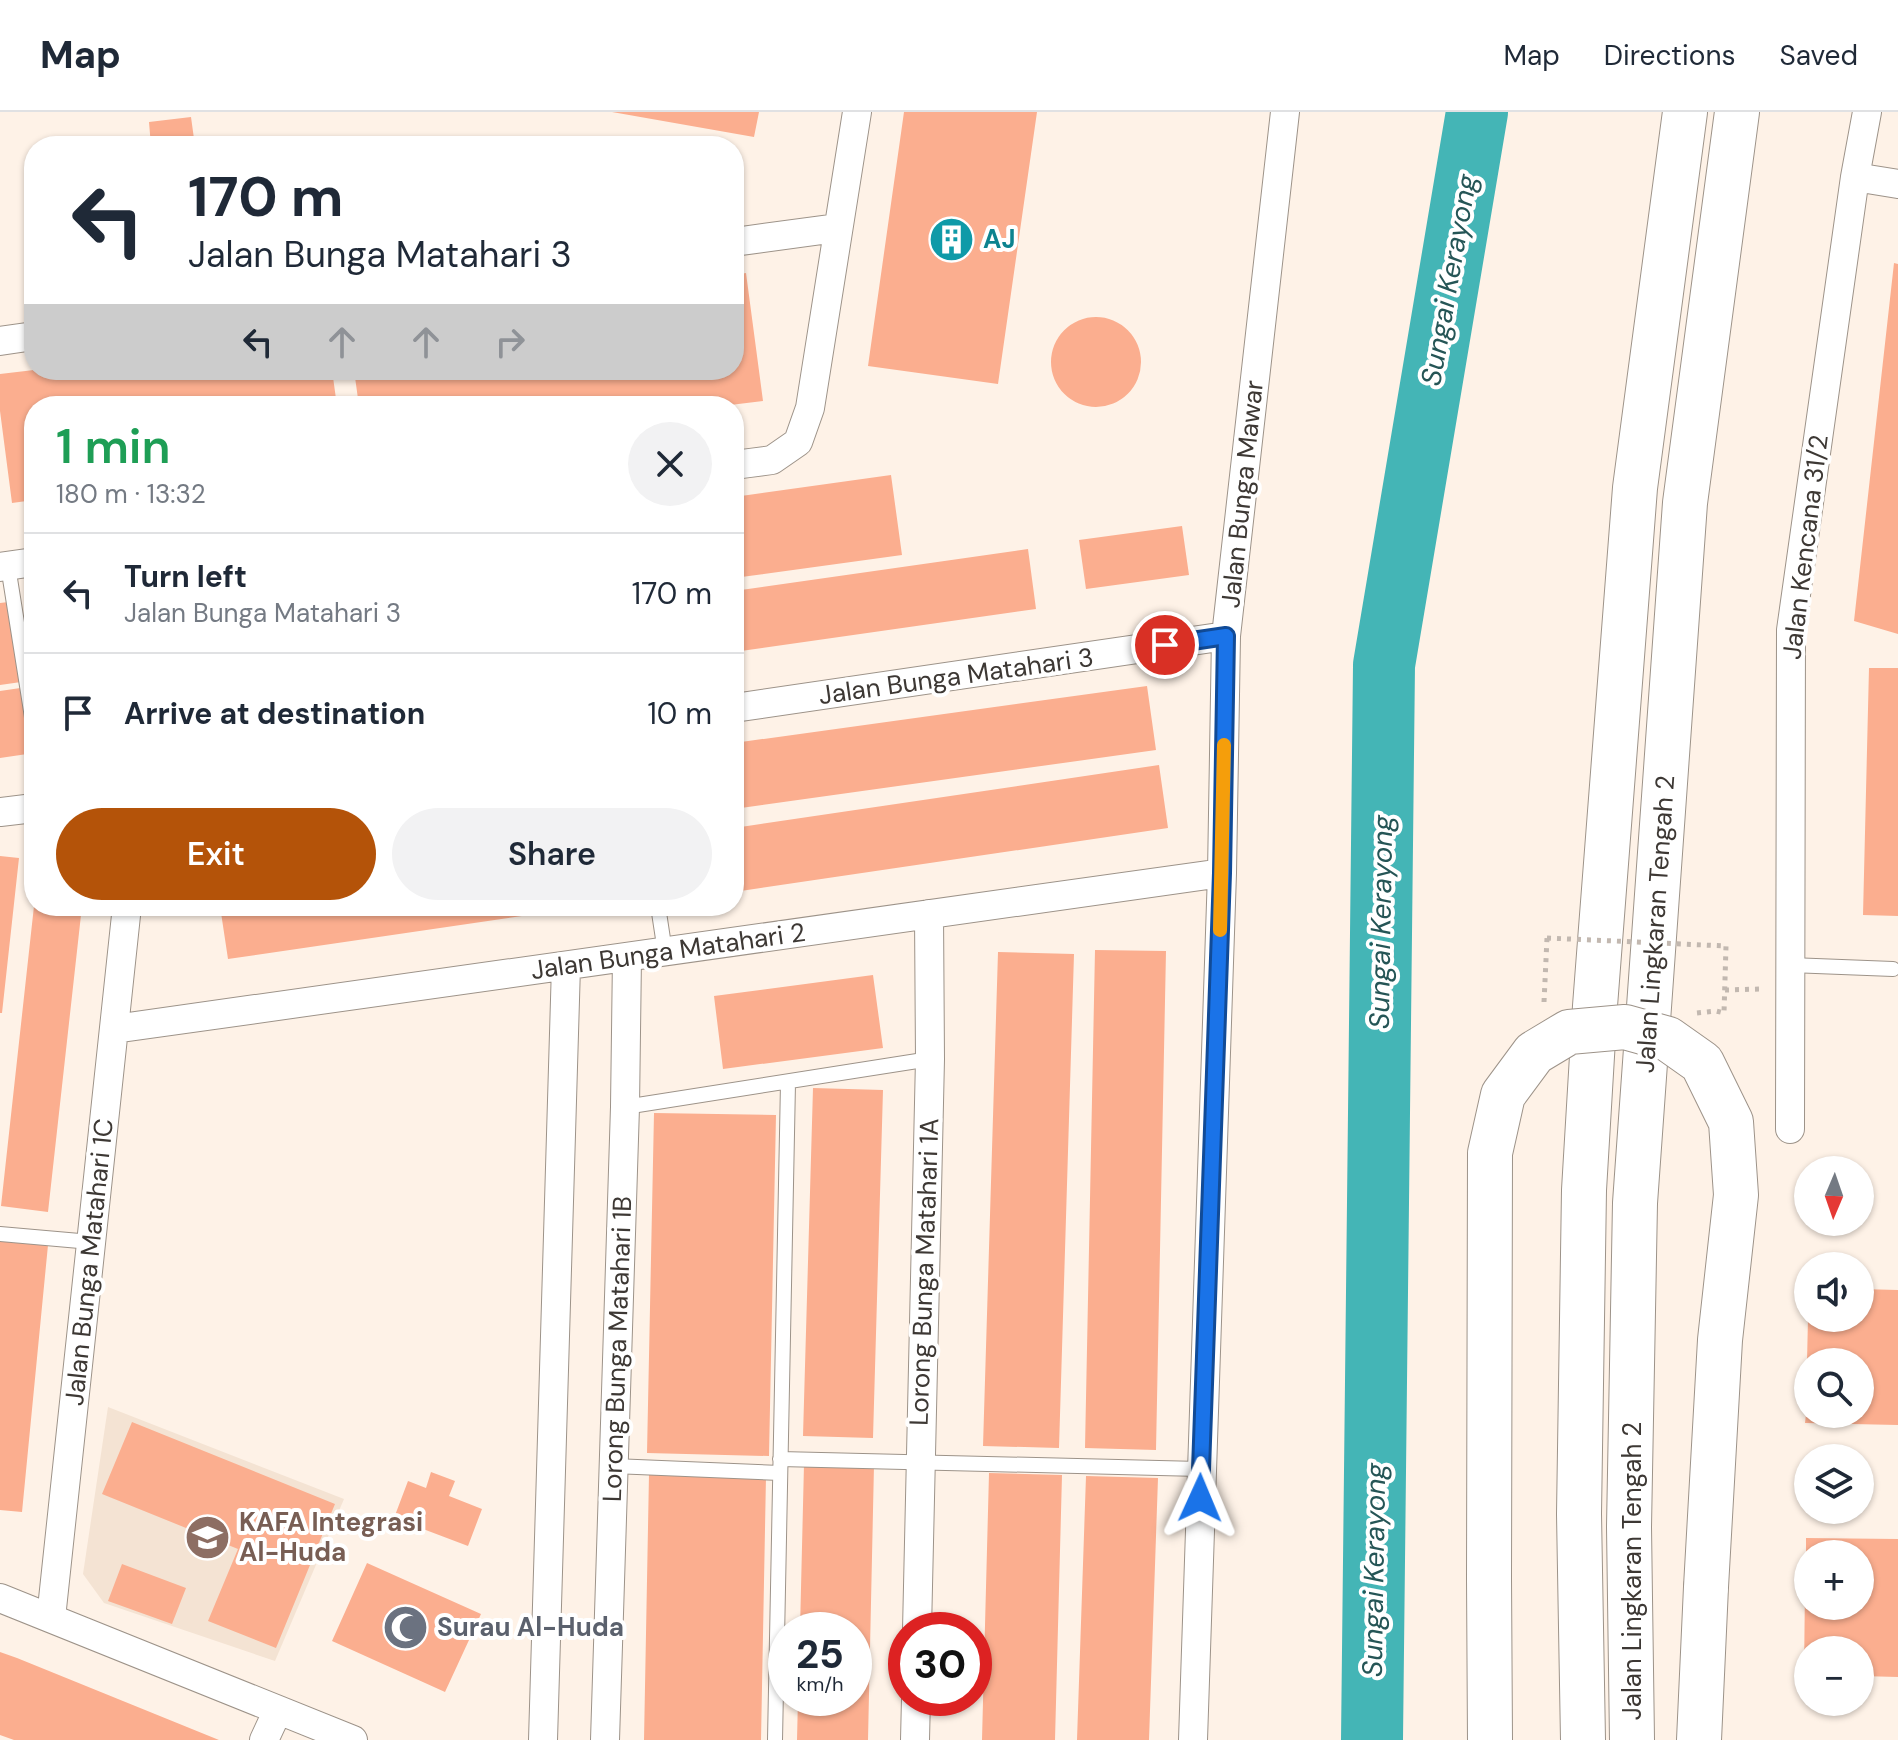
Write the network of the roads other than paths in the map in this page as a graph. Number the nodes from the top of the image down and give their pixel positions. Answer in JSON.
{"nodes":[{"id":1,"x":857,"y":112,"type":"edge"},
{"id":2,"x":1285,"y":112,"type":"edge"},
{"id":3,"x":1685,"y":112,"type":"edge"},
{"id":4,"x":1737,"y":112,"type":"edge"},
{"id":5,"x":1867,"y":112,"type":"edge"},
{"id":6,"x":1855,"y":177,"type":"junction"},
{"id":7,"x":1898,"y":184,"type":"edge"},
{"id":8,"x":837,"y":228,"type":"junction"},
{"id":9,"x":744,"y":241,"type":"edge"},
{"id":10,"x":24,"y":337,"type":"edge"},
{"id":11,"x":0,"y":341,"type":"edge"},
{"id":12,"x":744,"y":464,"type":"edge"},
{"id":13,"x":14,"y":565,"type":"edge"},
{"id":14,"x":1226,"y":636,"type":"junction"},
{"id":15,"x":24,"y":648,"type":"edge"},
{"id":16,"x":744,"y":707,"type":"edge"},
{"id":17,"x":24,"y":809,"type":"edge"},
{"id":18,"x":0,"y":812,"type":"edge"},
{"id":19,"x":1222,"y":873,"type":"junction"},
{"id":20,"x":929,"y":914,"type":"junction"},
{"id":21,"x":126,"y":916,"type":"edge"},
{"id":22,"x":660,"y":916,"type":"edge"},
{"id":23,"x":665,"y":952,"type":"junction"},
{"id":24,"x":627,"y":957,"type":"junction"},
{"id":25,"x":1790,"y":965,"type":"junction"},
{"id":26,"x":566,"y":966,"type":"junction"},
{"id":27,"x":1893,"y":969,"type":"dead end"},
{"id":28,"x":114,"y":1029,"type":"junction"},
{"id":29,"x":930,"y":1059,"type":"junction"},
{"id":30,"x":788,"y":1083,"type":"junction"},
{"id":31,"x":625,"y":1107,"type":"junction"},
{"id":32,"x":1790,"y":1129,"type":"dead end"},
{"id":33,"x":0,"y":1234,"type":"edge"},
{"id":34,"x":91,"y":1242,"type":"junction"},
{"id":35,"x":919,"y":1462,"type":"junction"},
{"id":36,"x":613,"y":1466,"type":"junction"},
{"id":37,"x":780,"y":1466,"type":"junction"},
{"id":38,"x":1200,"y":1469,"type":"junction"},
{"id":39,"x":0,"y":1598,"type":"edge"},
{"id":40,"x":917,"y":1612,"type":"edge"},
{"id":41,"x":51,"y":1618,"type":"junction"},
{"id":42,"x":278,"y":1710,"type":"junction"},
{"id":43,"x":916,"y":1716,"type":"edge"},
{"id":44,"x":264,"y":1740,"type":"edge"},
{"id":45,"x":353,"y":1740,"type":"edge"},
{"id":46,"x":543,"y":1740,"type":"edge"},
{"id":47,"x":605,"y":1740,"type":"edge"},
{"id":48,"x":775,"y":1740,"type":"edge"},
{"id":49,"x":915,"y":1740,"type":"edge"},
{"id":50,"x":1193,"y":1740,"type":"edge"},
{"id":51,"x":1490,"y":1740,"type":"edge"},
{"id":52,"x":1583,"y":1740,"type":"edge"},
{"id":53,"x":1632,"y":1740,"type":"edge"},
{"id":54,"x":1699,"y":1740,"type":"edge"}],
"edges":[{"from":1,"to":8,"type":"street"},
{"from":2,"to":14,"type":"street","name":"Jalan Bunga Mawar"},
{"from":3,"to":52,"type":"highway","name":"Jalan Lingkaran Tengah 2"},
{"from":4,"to":53,"type":"highway","name":"Jalan Lingkaran Tengah 2"},
{"from":5,"to":6,"type":"street","name":"Jalan Kencana 31/2"},
{"from":6,"to":7,"type":"street"},
{"from":6,"to":25,"type":"street","name":"Jalan Kencana 31/2"},
{"from":8,"to":9,"type":"street"},
{"from":8,"to":12,"type":"street"},
{"from":10,"to":11,"type":"street"},
{"from":13,"to":15,"type":"lane"},
{"from":14,"to":16,"type":"street","name":"Jalan Bunga Matahari 3"},
{"from":14,"to":19,"type":"street","name":"Jalan Bunga Mawar"},
{"from":17,"to":18,"type":"street"},
{"from":19,"to":20,"type":"street","name":"Jalan Bunga Matahari 2"},
{"from":19,"to":38,"type":"street","name":"Jalan Bunga Mawar"},
{"from":20,"to":23,"type":"street","name":"Jalan Bunga Matahari 2"},
{"from":20,"to":29,"type":"street","name":"Lorong Bunga Matahari 1A"},
{"from":21,"to":28,"type":"street","name":"Jalan Bunga Matahari 1C"},
{"from":22,"to":23,"type":"lane"},
{"from":23,"to":24,"type":"street","name":"Jalan Bunga Matahari 2"},
{"from":24,"to":26,"type":"street","name":"Jalan Bunga Matahari 2"},
{"from":24,"to":31,"type":"street","name":"Lorong Bunga Matahari 1B"},
{"from":25,"to":27,"type":"lane"},
{"from":25,"to":32,"type":"street","name":"Jalan Kencana 31/2"},
{"from":26,"to":28,"type":"street","name":"Jalan Bunga Matahari 2"},
{"from":26,"to":46,"type":"street"},
{"from":28,"to":34,"type":"street","name":"Jalan Bunga Matahari 1C"},
{"from":29,"to":30,"type":"lane"},
{"from":29,"to":35,"type":"street","name":"Lorong Bunga Matahari 1A"},
{"from":30,"to":31,"type":"lane"},
{"from":30,"to":37,"type":"lane"},
{"from":31,"to":36,"type":"street","name":"Lorong Bunga Matahari 1B"},
{"from":33,"to":34,"type":"lane"},
{"from":34,"to":41,"type":"street","name":"Jalan Bunga Matahari 1C"},
{"from":35,"to":37,"type":"lane"},
{"from":35,"to":38,"type":"lane"},
{"from":35,"to":40,"type":"street","name":"Lorong Bunga Matahari 1A"},
{"from":36,"to":37,"type":"lane"},
{"from":36,"to":47,"type":"street","name":"Lorong Bunga Matahari 1B"},
{"from":37,"to":48,"type":"lane"},
{"from":38,"to":50,"type":"street","name":"Jalan Bunga Mawar"},
{"from":39,"to":41,"type":"street"},
{"from":41,"to":42,"type":"street"},
{"from":42,"to":44,"type":"street"},
{"from":42,"to":45,"type":"street"},
{"from":43,"to":49,"type":"street"},
{"from":51,"to":54,"type":"highway","bridge":true}]}
